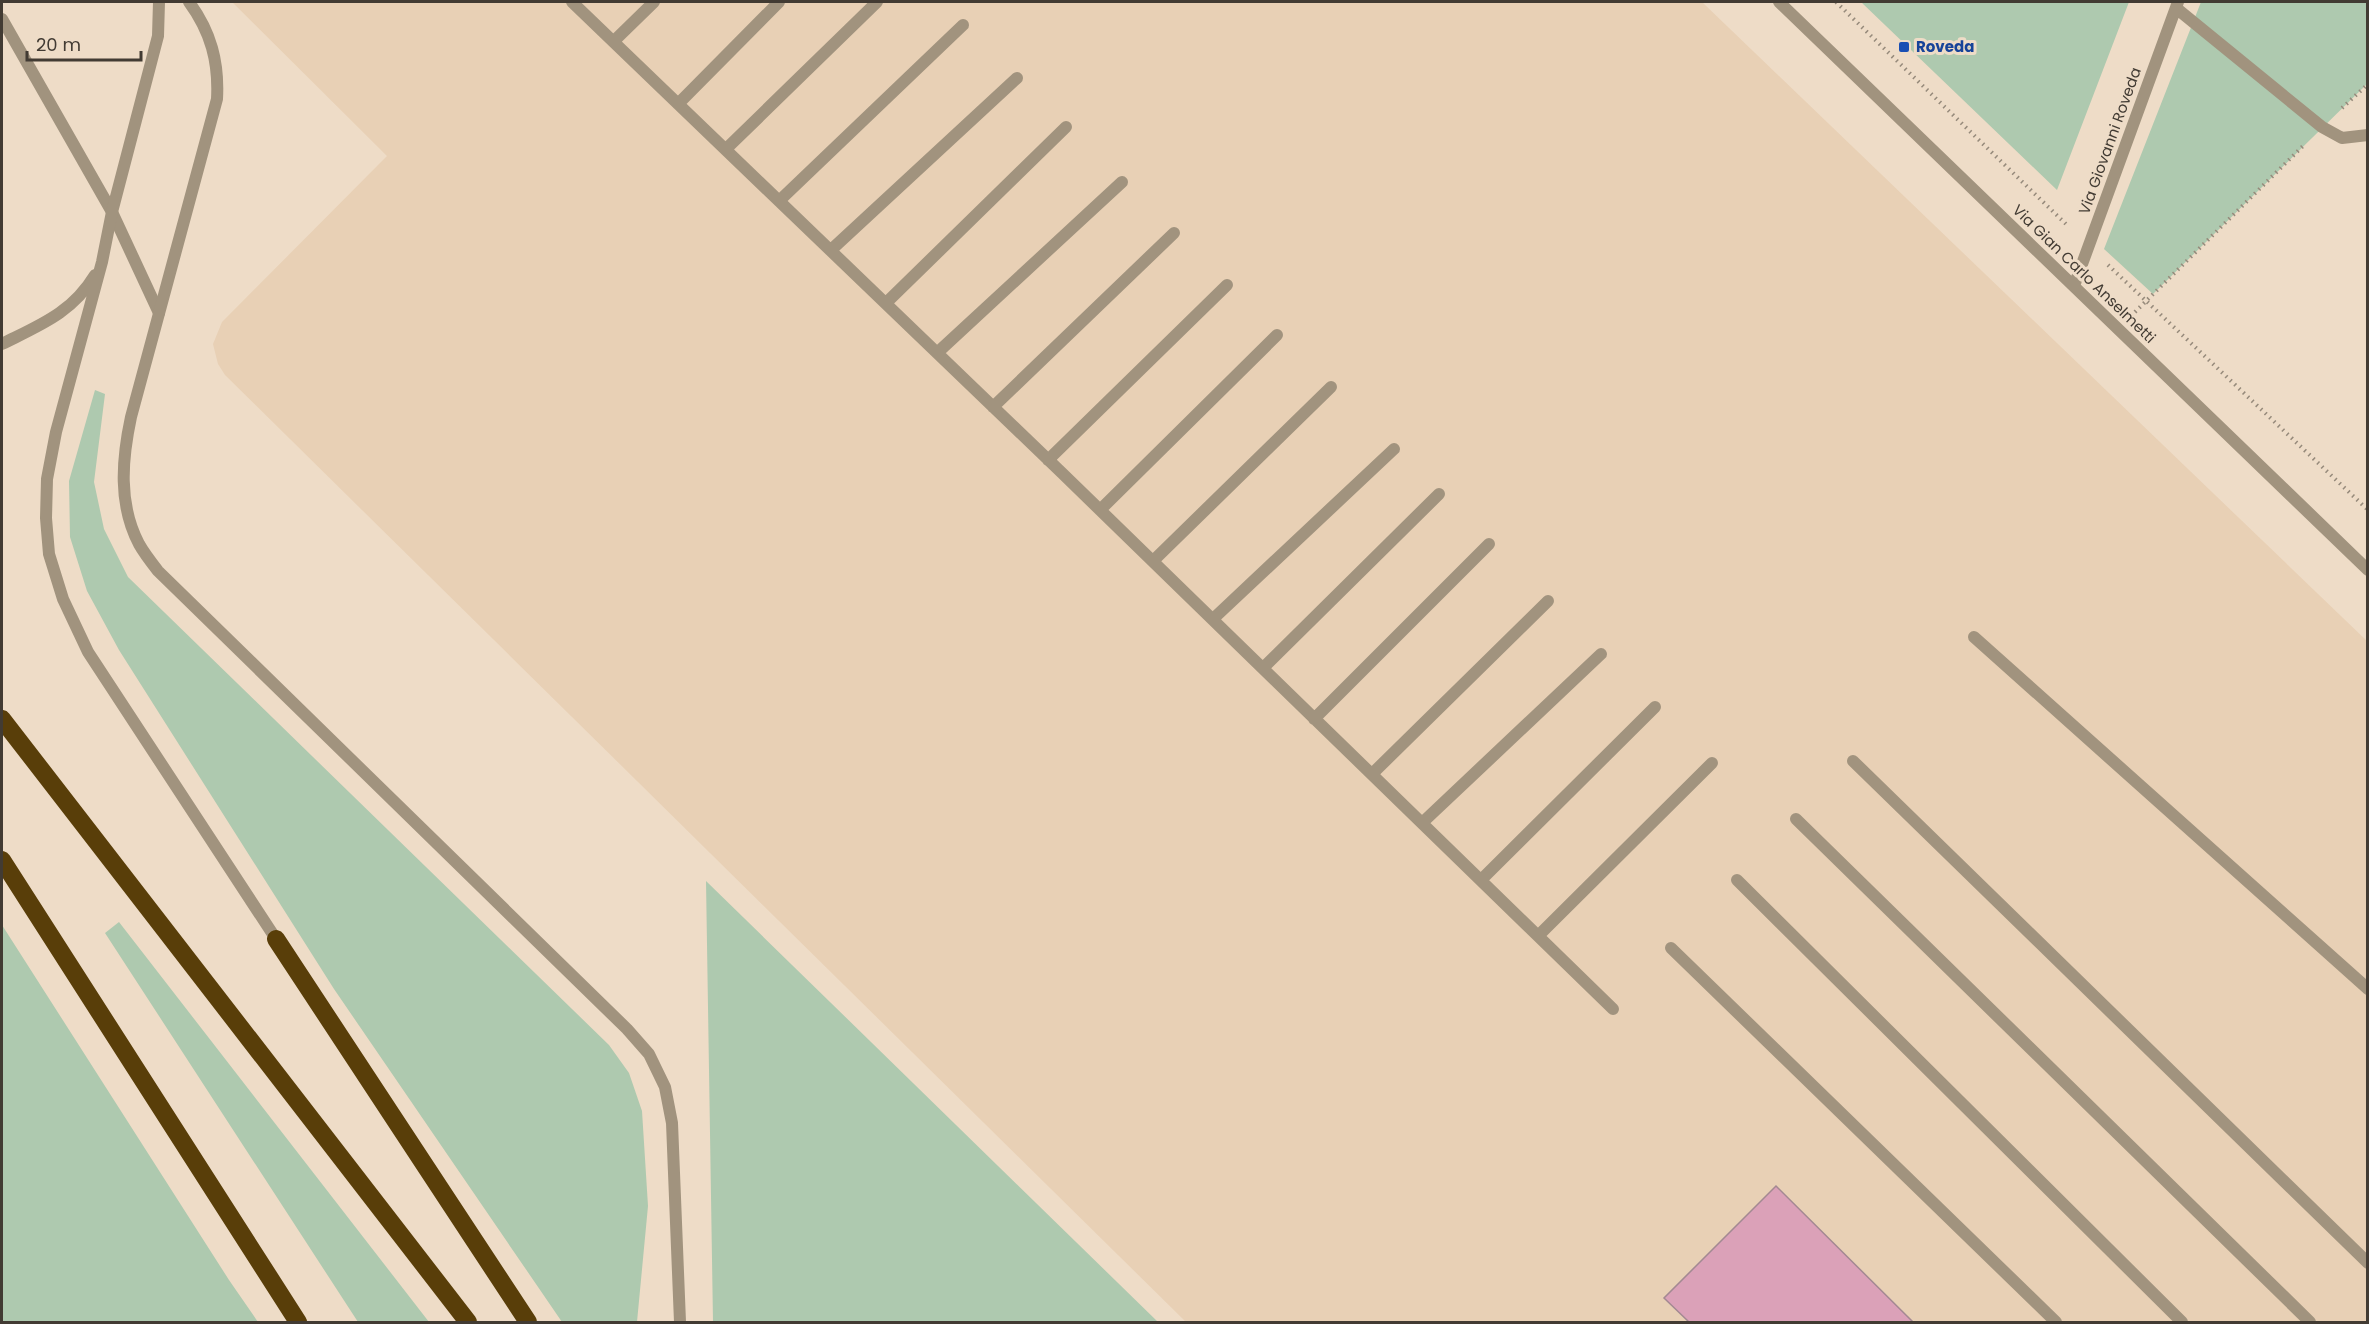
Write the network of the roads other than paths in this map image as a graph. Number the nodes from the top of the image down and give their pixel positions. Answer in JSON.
{"nodes":[{"id":1,"x":159,"y":2,"type":"edge"},
{"id":2,"x":189,"y":2,"type":"edge"},
{"id":3,"x":572,"y":2,"type":"edge"},
{"id":4,"x":654,"y":2,"type":"edge"},
{"id":5,"x":779,"y":2,"type":"edge"},
{"id":6,"x":877,"y":2,"type":"edge"},
{"id":7,"x":1779,"y":2,"type":"edge"},
{"id":8,"x":2177,"y":5,"type":"edge"},
{"id":9,"x":2,"y":19,"type":"edge"},
{"id":10,"x":963,"y":25,"type":"dead end"},
{"id":11,"x":614,"y":41,"type":"junction"},
{"id":12,"x":1017,"y":78,"type":"dead end"},
{"id":13,"x":678,"y":104,"type":"junction"},
{"id":14,"x":1066,"y":127,"type":"dead end"},
{"id":15,"x":2367,"y":135,"type":"edge"},
{"id":16,"x":726,"y":149,"type":"junction"},
{"id":17,"x":1122,"y":182,"type":"dead end"},
{"id":18,"x":779,"y":201,"type":"junction"},
{"id":19,"x":112,"y":212,"type":"junction"},
{"id":20,"x":1174,"y":233,"type":"dead end"},
{"id":21,"x":831,"y":250,"type":"junction"},
{"id":22,"x":102,"y":262,"type":"junction"},
{"id":23,"x":1227,"y":285,"type":"dead end"},
{"id":24,"x":2074,"y":286,"type":"junction"},
{"id":25,"x":886,"y":303,"type":"junction"},
{"id":26,"x":159,"y":313,"type":"junction"},
{"id":27,"x":1277,"y":335,"type":"dead end"},
{"id":28,"x":2,"y":344,"type":"edge"},
{"id":29,"x":938,"y":353,"type":"junction"},
{"id":30,"x":1330,"y":387,"type":"dead end"},
{"id":31,"x":993,"y":407,"type":"junction"},
{"id":32,"x":1394,"y":449,"type":"dead end"},
{"id":33,"x":1048,"y":460,"type":"junction"},
{"id":34,"x":1439,"y":494,"type":"dead end"},
{"id":35,"x":1100,"y":510,"type":"junction"},
{"id":36,"x":1489,"y":544,"type":"dead end"},
{"id":37,"x":1153,"y":561,"type":"junction"},
{"id":38,"x":2367,"y":570,"type":"edge"},
{"id":39,"x":1548,"y":601,"type":"dead end"},
{"id":40,"x":1213,"y":620,"type":"junction"},
{"id":41,"x":1974,"y":637,"type":"dead end"},
{"id":42,"x":1601,"y":654,"type":"dead end"},
{"id":43,"x":1263,"y":668,"type":"junction"},
{"id":44,"x":1655,"y":707,"type":"dead end"},
{"id":45,"x":1314,"y":718,"type":"junction"},
{"id":46,"x":2,"y":719,"type":"edge"},
{"id":47,"x":1853,"y":761,"type":"dead end"},
{"id":48,"x":1712,"y":763,"type":"dead end"},
{"id":49,"x":1372,"y":774,"type":"junction"},
{"id":50,"x":1796,"y":819,"type":"dead end"},
{"id":51,"x":1422,"y":823,"type":"junction"},
{"id":52,"x":2,"y":860,"type":"edge"},
{"id":53,"x":1737,"y":879,"type":"dead end"},
{"id":54,"x":1481,"y":880,"type":"junction"},
{"id":55,"x":1538,"y":936,"type":"junction"},
{"id":56,"x":276,"y":939,"type":"joint"},
{"id":57,"x":1671,"y":948,"type":"dead end"},
{"id":58,"x":2367,"y":989,"type":"edge"},
{"id":59,"x":1613,"y":1009,"type":"dead end"},
{"id":60,"x":2367,"y":1263,"type":"edge"},
{"id":61,"x":298,"y":1323,"type":"edge"},
{"id":62,"x":468,"y":1323,"type":"edge"},
{"id":63,"x":528,"y":1323,"type":"edge"},
{"id":64,"x":680,"y":1323,"type":"edge"},
{"id":65,"x":2056,"y":1323,"type":"edge"},
{"id":66,"x":2182,"y":1323,"type":"edge"},
{"id":67,"x":2310,"y":1323,"type":"edge"}],
"edges":[{"from":1,"to":19,"type":"street"},
{"from":2,"to":26,"type":"street"},
{"from":3,"to":11,"type":"street"},
{"from":4,"to":11,"type":"street"},
{"from":5,"to":13,"type":"street"},
{"from":6,"to":16,"type":"street"},
{"from":7,"to":24,"type":"street","name":"Via Gian Carlo Anselmetti"},
{"from":8,"to":15,"type":"street","name":"Via Giovanni Roveda"},
{"from":8,"to":24,"type":"street","name":"Via Giovanni Roveda"},
{"from":9,"to":19,"type":"street"},
{"from":10,"to":18,"type":"street"},
{"from":11,"to":13,"type":"street"},
{"from":12,"to":21,"type":"street"},
{"from":13,"to":16,"type":"street"},
{"from":14,"to":25,"type":"street"},
{"from":16,"to":18,"type":"street"},
{"from":17,"to":29,"type":"street"},
{"from":18,"to":21,"type":"street"},
{"from":19,"to":22,"type":"street"},
{"from":19,"to":26,"type":"street"},
{"from":20,"to":31,"type":"street"},
{"from":21,"to":25,"type":"street"},
{"from":22,"to":28,"type":"street"},
{"from":22,"to":56,"type":"street"},
{"from":23,"to":33,"type":"street"},
{"from":24,"to":38,"type":"street","name":"Via Gian Carlo Anselmetti"},
{"from":25,"to":29,"type":"street"},
{"from":26,"to":64,"type":"street"},
{"from":27,"to":35,"type":"street"},
{"from":29,"to":31,"type":"street"},
{"from":30,"to":37,"type":"street"},
{"from":31,"to":33,"type":"street"},
{"from":32,"to":40,"type":"street"},
{"from":33,"to":35,"type":"street"},
{"from":34,"to":43,"type":"street"},
{"from":35,"to":37,"type":"street"},
{"from":36,"to":45,"type":"street"},
{"from":37,"to":40,"type":"street"},
{"from":39,"to":49,"type":"street"},
{"from":40,"to":43,"type":"street"},
{"from":41,"to":58,"type":"street"},
{"from":42,"to":51,"type":"street"},
{"from":43,"to":45,"type":"street"},
{"from":44,"to":54,"type":"street"},
{"from":45,"to":49,"type":"street"},
{"from":46,"to":62,"type":"highway"},
{"from":47,"to":60,"type":"street"},
{"from":48,"to":55,"type":"street"},
{"from":49,"to":51,"type":"street"},
{"from":50,"to":67,"type":"street"},
{"from":51,"to":54,"type":"street"},
{"from":52,"to":61,"type":"highway"},
{"from":53,"to":66,"type":"street"},
{"from":54,"to":55,"type":"street"},
{"from":55,"to":59,"type":"street"},
{"from":56,"to":63,"type":"highway"},
{"from":57,"to":65,"type":"street"}]}
